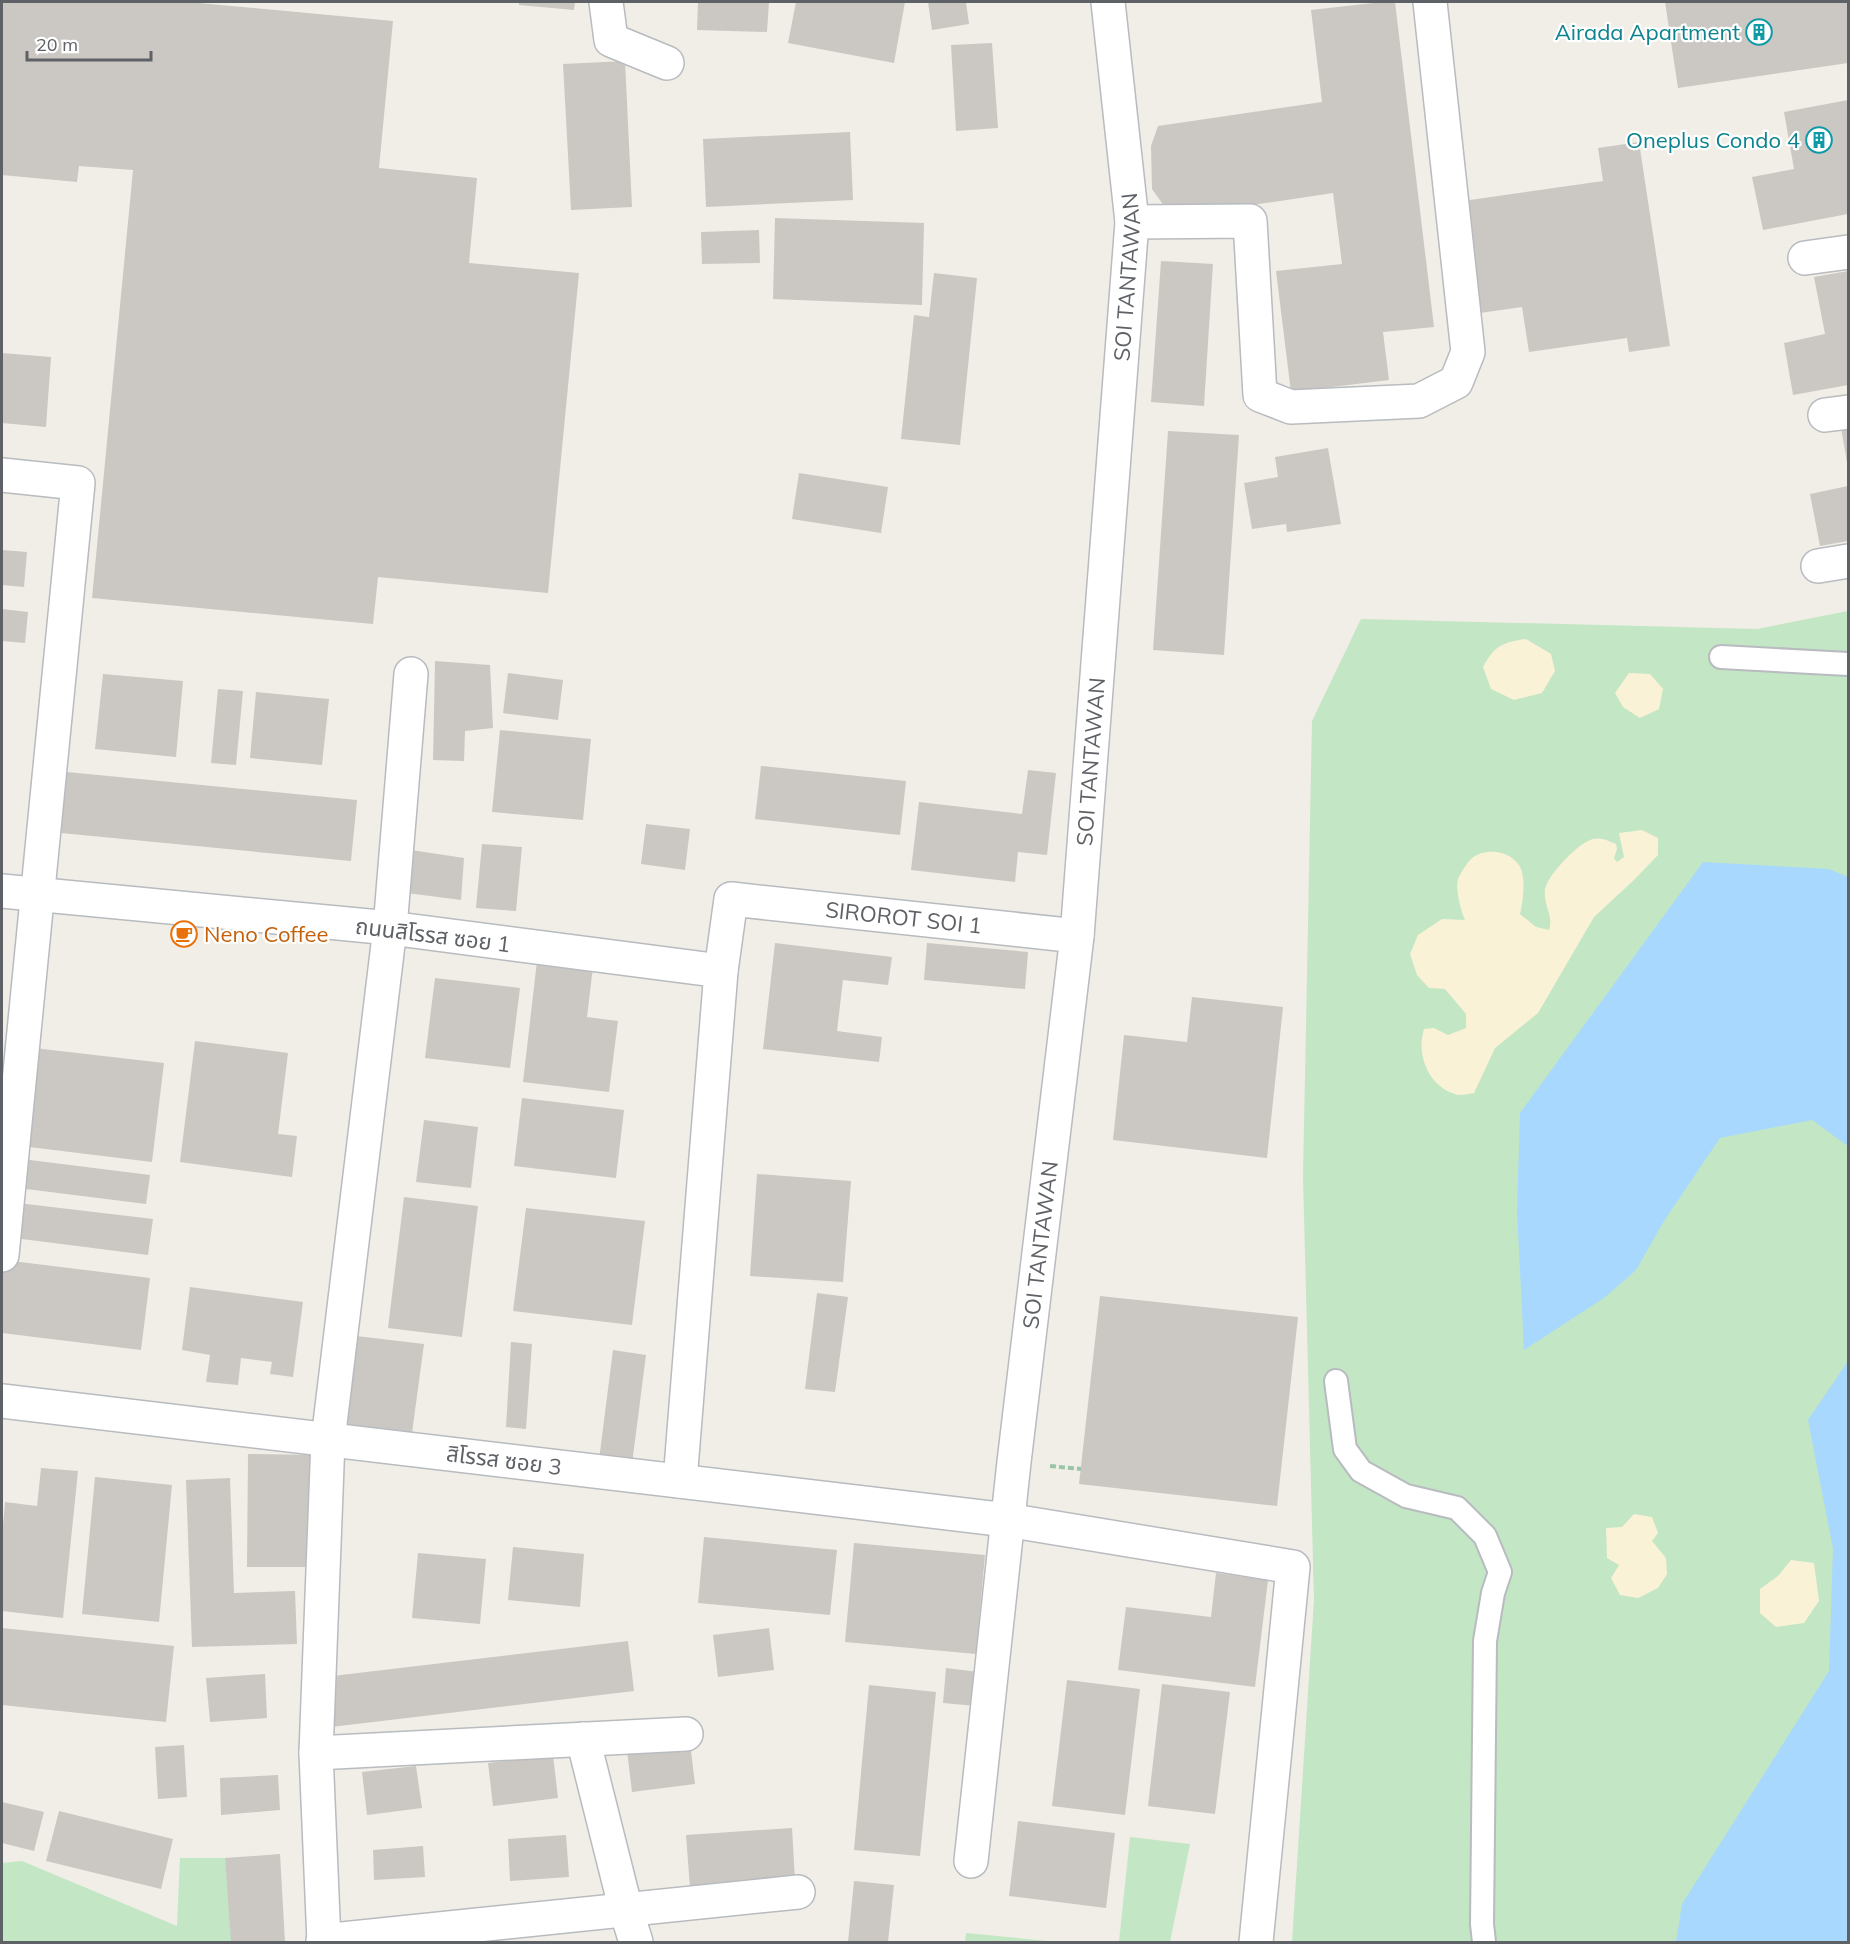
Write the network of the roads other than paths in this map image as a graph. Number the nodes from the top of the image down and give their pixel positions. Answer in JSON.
{"nodes":[{"id":1,"x":606,"y":2,"type":"edge"},
{"id":2,"x":1108,"y":2,"type":"edge"},
{"id":3,"x":1430,"y":2,"type":"edge"},
{"id":4,"x":668,"y":63,"type":"dead end"},
{"id":5,"x":1132,"y":222,"type":"junction"},
{"id":6,"x":1848,"y":252,"type":"edge"},
{"id":7,"x":1805,"y":258,"type":"dead end"},
{"id":8,"x":2,"y":475,"type":"edge"},
{"id":9,"x":1721,"y":657,"type":"dead end"},
{"id":10,"x":1848,"y":664,"type":"edge"},
{"id":11,"x":411,"y":674,"type":"dead end"},
{"id":12,"x":2,"y":891,"type":"edge"},
{"id":13,"x":38,"y":895,"type":"junction"},
{"id":14,"x":390,"y":928,"type":"junction"},
{"id":15,"x":1077,"y":936,"type":"junction"},
{"id":16,"x":721,"y":972,"type":"junction"},
{"id":17,"x":2,"y":1255,"type":"edge"},
{"id":18,"x":1336,"y":1381,"type":"dead end"},
{"id":19,"x":2,"y":1401,"type":"edge"},
{"id":20,"x":328,"y":1440,"type":"junction"},
{"id":21,"x":680,"y":1481,"type":"junction"},
{"id":22,"x":1007,"y":1520,"type":"junction"},
{"id":23,"x":686,"y":1734,"type":"dead end"},
{"id":24,"x":583,"y":1739,"type":"junction"},
{"id":25,"x":316,"y":1753,"type":"junction"},
{"id":26,"x":971,"y":1861,"type":"dead end"},
{"id":27,"x":798,"y":1892,"type":"dead end"},
{"id":28,"x":626,"y":1910,"type":"junction"},
{"id":29,"x":324,"y":1942,"type":"edge"},
{"id":30,"x":636,"y":1942,"type":"edge"},
{"id":31,"x":1256,"y":1942,"type":"edge"},
{"id":32,"x":1484,"y":1942,"type":"edge"}],
"edges":[{"from":1,"to":4,"type":"street"},
{"from":2,"to":5,"type":"street","name":"SOI TANTAWAN"},
{"from":3,"to":5,"type":"street"},
{"from":5,"to":15,"type":"street","name":"SOI TANTAWAN"},
{"from":6,"to":7,"type":"street"},
{"from":8,"to":13,"type":"street"},
{"from":9,"to":10,"type":"lane"},
{"from":11,"to":14,"type":"street"},
{"from":12,"to":13,"type":"street","name":"ถนนสิโรรส ซอย 1"},
{"from":13,"to":14,"type":"street","name":"ถนนสิโรรส ซอย 1"},
{"from":13,"to":17,"type":"street"},
{"from":14,"to":16,"type":"street","name":"ถนนสิโรรส ซอย 1"},
{"from":14,"to":20,"type":"street"},
{"from":15,"to":16,"type":"street","name":"SIROROT SOI 1"},
{"from":15,"to":22,"type":"street","name":"SOI TANTAWAN"},
{"from":16,"to":21,"type":"street"},
{"from":18,"to":32,"type":"lane"},
{"from":19,"to":20,"type":"street","name":"สิโรรส ซอย 3"},
{"from":20,"to":21,"type":"street","name":"สิโรรส ซอย 3"},
{"from":20,"to":25,"type":"street"},
{"from":21,"to":22,"type":"street","name":"สิโรรส ซอย 3"},
{"from":22,"to":26,"type":"street","name":"SOI TANTAWAN"},
{"from":22,"to":31,"type":"street","name":"สิโรรส ซอย 3"},
{"from":23,"to":24,"type":"street"},
{"from":24,"to":25,"type":"street"},
{"from":24,"to":28,"type":"street"},
{"from":25,"to":29,"type":"street"},
{"from":27,"to":28,"type":"street"},
{"from":28,"to":29,"type":"street"},
{"from":28,"to":30,"type":"street"}]}
